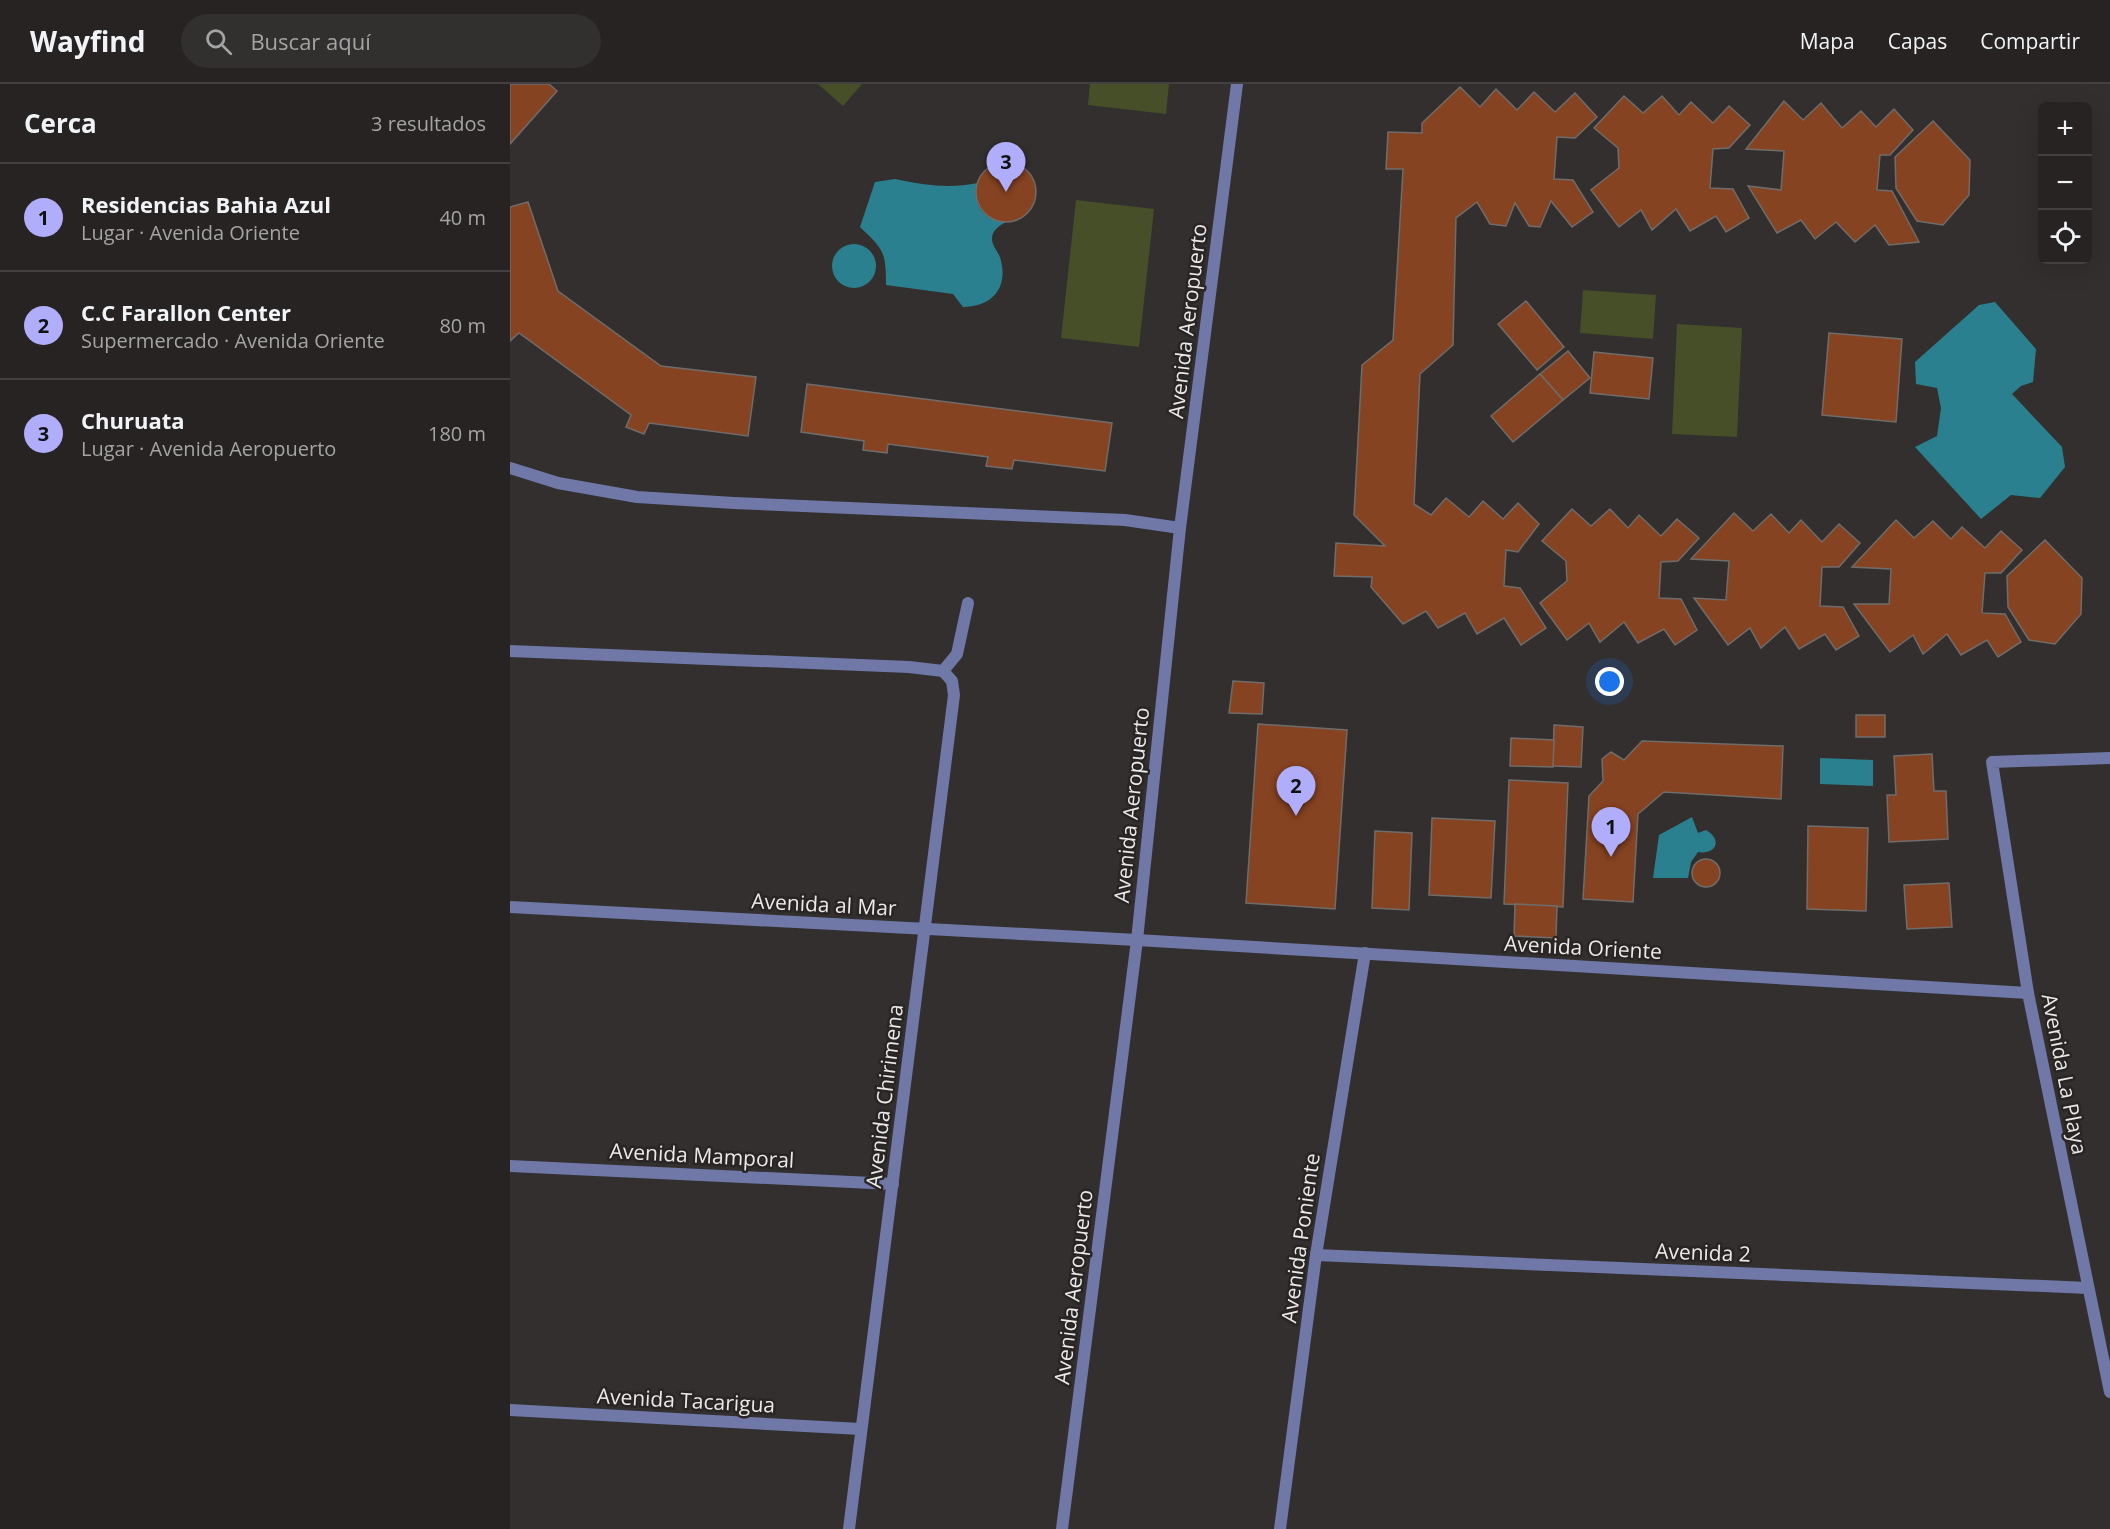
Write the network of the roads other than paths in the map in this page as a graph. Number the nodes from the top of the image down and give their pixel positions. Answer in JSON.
{"nodes":[{"id":1,"x":1237,"y":84,"type":"edge"},
{"id":2,"x":510,"y":468,"type":"edge"},
{"id":3,"x":1180,"y":528,"type":"junction"},
{"id":4,"x":968,"y":603,"type":"dead end"},
{"id":5,"x":510,"y":651,"type":"edge"},
{"id":6,"x":943,"y":671,"type":"junction"},
{"id":7,"x":2110,"y":758,"type":"edge"},
{"id":8,"x":510,"y":907,"type":"edge"},
{"id":9,"x":924,"y":929,"type":"junction"},
{"id":10,"x":1137,"y":940,"type":"junction"},
{"id":11,"x":1365,"y":953,"type":"junction"},
{"id":12,"x":2028,"y":993,"type":"junction"},
{"id":13,"x":510,"y":1166,"type":"edge"},
{"id":14,"x":893,"y":1184,"type":"junction"},
{"id":15,"x":1316,"y":1255,"type":"junction"},
{"id":16,"x":2088,"y":1288,"type":"junction"},
{"id":17,"x":2110,"y":1392,"type":"edge"},
{"id":18,"x":510,"y":1410,"type":"edge"},
{"id":19,"x":861,"y":1429,"type":"junction"},
{"id":20,"x":849,"y":1529,"type":"edge"},
{"id":21,"x":1062,"y":1529,"type":"edge"},
{"id":22,"x":1281,"y":1529,"type":"edge"}],
"edges":[{"from":1,"to":3,"type":"street","name":"Avenida Aeropuerto"},
{"from":2,"to":3,"type":"street"},
{"from":3,"to":10,"type":"street","name":"Avenida Aeropuerto"},
{"from":4,"to":6,"type":"street"},
{"from":5,"to":6,"type":"street"},
{"from":6,"to":9,"type":"street","name":"Avenida Chirimena"},
{"from":7,"to":12,"type":"street","name":"Avenida La Playa"},
{"from":8,"to":9,"type":"street","name":"Avenida al Mar"},
{"from":9,"to":10,"type":"street","name":"Avenida al Mar"},
{"from":9,"to":14,"type":"street","name":"Avenida Chirimena"},
{"from":10,"to":11,"type":"street","name":"Avenida Oriente"},
{"from":10,"to":21,"type":"street","name":"Avenida Aeropuerto"},
{"from":11,"to":12,"type":"street","name":"Avenida Oriente"},
{"from":11,"to":15,"type":"street","name":"Avenida Poniente"},
{"from":12,"to":16,"type":"street","name":"Avenida La Playa"},
{"from":13,"to":14,"type":"street","name":"Avenida Mamporal"},
{"from":14,"to":19,"type":"street","name":"Avenida Chirimena"},
{"from":15,"to":16,"type":"street","name":"Avenida 2"},
{"from":15,"to":22,"type":"street","name":"Avenida Poniente"},
{"from":16,"to":17,"type":"street","name":"Avenida La Playa"},
{"from":18,"to":19,"type":"street","name":"Avenida Tacarigua"},
{"from":19,"to":20,"type":"street","name":"Avenida Chirimena"}]}
